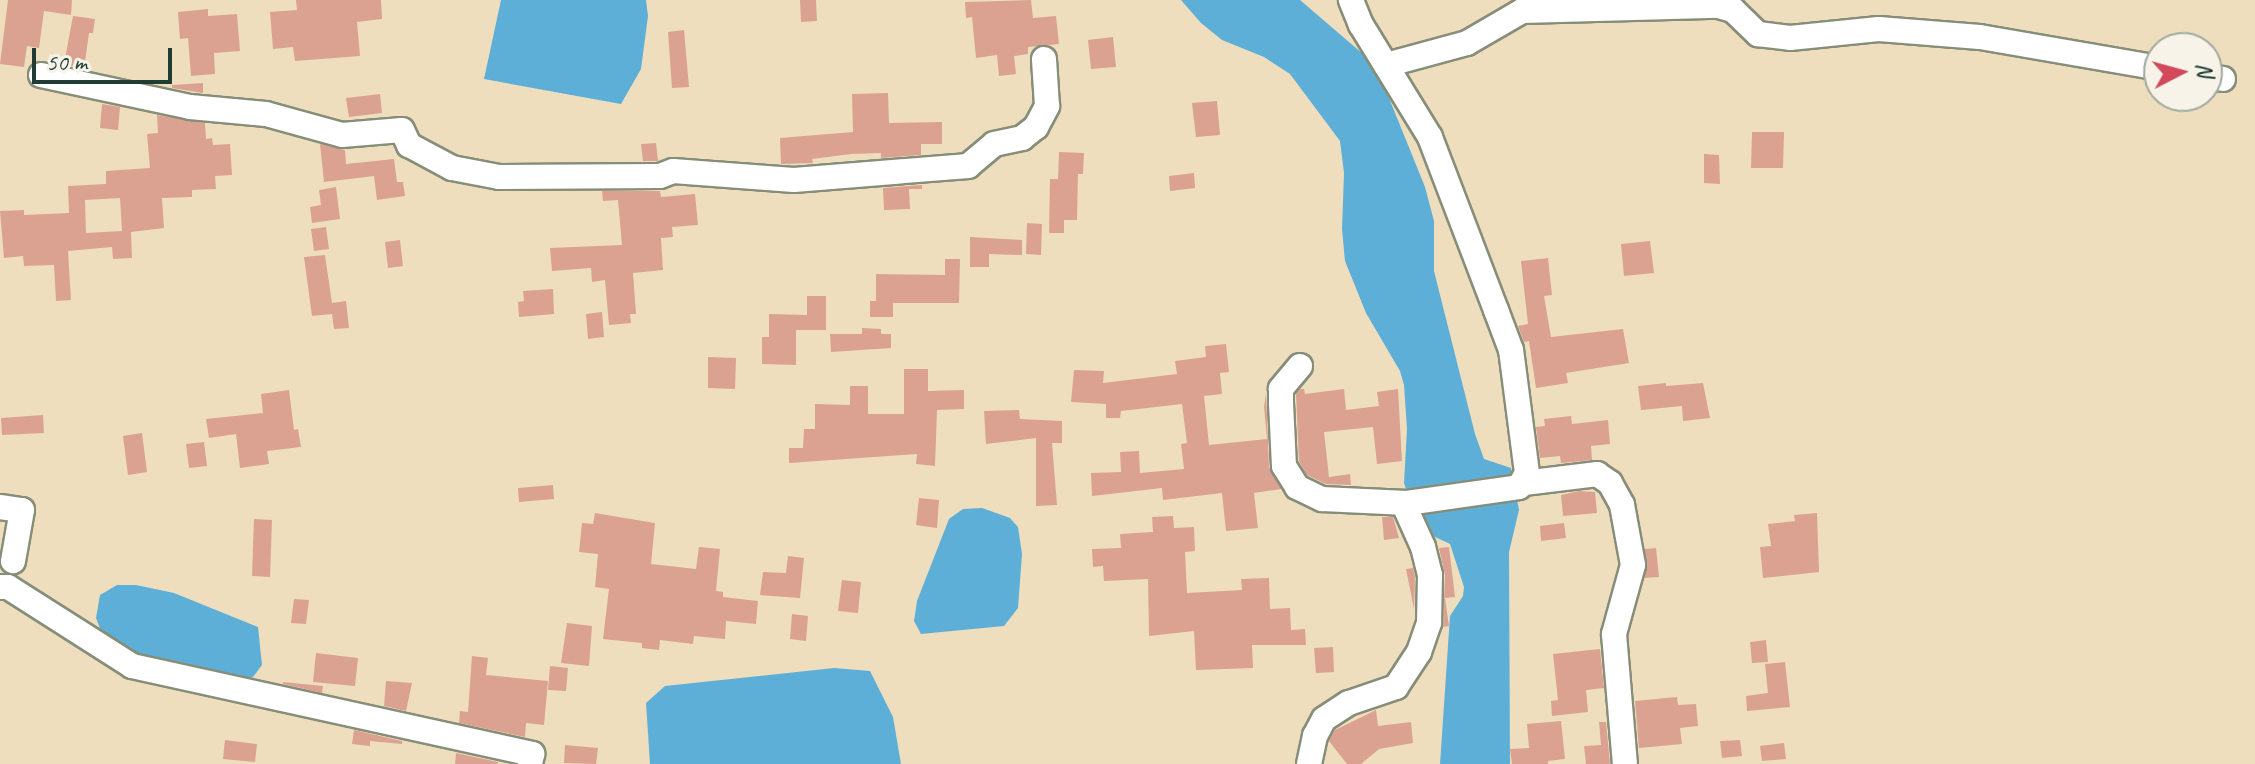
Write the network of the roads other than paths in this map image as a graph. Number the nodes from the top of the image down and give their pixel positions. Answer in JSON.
{"nodes":[{"id":1,"x":1351,"y":0,"type":"edge"},
{"id":2,"x":1044,"y":59,"type":"dead end"},
{"id":3,"x":1386,"y":65,"type":"junction"},
{"id":4,"x":2143,"y":65,"type":"edge"},
{"id":5,"x":41,"y":75,"type":"dead end"},
{"id":6,"x":1300,"y":366,"type":"dead end"},
{"id":7,"x":1521,"y":485,"type":"junction"},
{"id":8,"x":1408,"y":503,"type":"junction"},
{"id":9,"x":0,"y":507,"type":"edge"},
{"id":10,"x":13,"y":561,"type":"dead end"},
{"id":11,"x":0,"y":587,"type":"edge"},
{"id":12,"x":530,"y":764,"type":"edge"},
{"id":13,"x":1309,"y":764,"type":"edge"},
{"id":14,"x":1625,"y":764,"type":"edge"}],
"edges":[{"from":1,"to":3,"type":"street"},
{"from":2,"to":5,"type":"street"},
{"from":3,"to":4,"type":"street"},
{"from":3,"to":7,"type":"street"},
{"from":6,"to":8,"type":"street"},
{"from":7,"to":8,"type":"street"},
{"from":7,"to":14,"type":"street"},
{"from":8,"to":13,"type":"street"},
{"from":9,"to":10,"type":"street"},
{"from":11,"to":12,"type":"street"}]}
